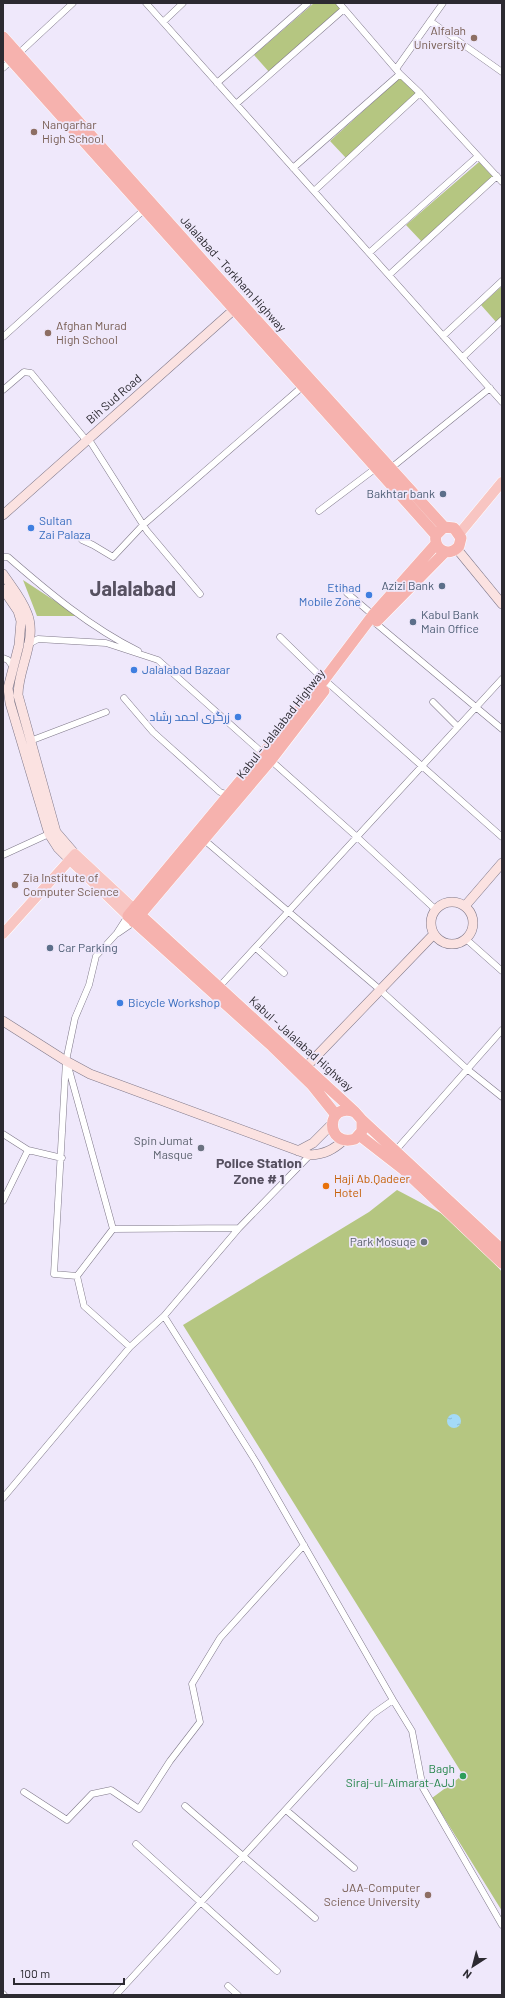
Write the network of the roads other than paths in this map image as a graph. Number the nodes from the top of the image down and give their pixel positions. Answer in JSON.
{"nodes":[{"id":1,"x":73,"y":3,"type":"edge"},
{"id":2,"x":146,"y":3,"type":"edge"},
{"id":3,"x":183,"y":3,"type":"edge"},
{"id":4,"x":308,"y":3,"type":"edge"},
{"id":5,"x":339,"y":3,"type":"edge"},
{"id":6,"x":443,"y":3,"type":"edge"},
{"id":7,"x":344,"y":9,"type":"junction"},
{"id":8,"x":430,"y":21,"type":"junction"},
{"id":9,"x":163,"y":22,"type":"junction"},
{"id":10,"x":3,"y":37,"type":"edge"},
{"id":11,"x":3,"y":51,"type":"edge"},
{"id":12,"x":15,"y":58,"type":"junction"},
{"id":13,"x":3,"y":68,"type":"edge"},
{"id":14,"x":398,"y":71,"type":"junction"},
{"id":15,"x":502,"y":72,"type":"edge"},
{"id":16,"x":217,"y":82,"type":"junction"},
{"id":17,"x":420,"y":93,"type":"junction"},
{"id":18,"x":236,"y":104,"type":"junction"},
{"id":19,"x":478,"y":156,"type":"junction"},
{"id":20,"x":293,"y":168,"type":"junction"},
{"id":21,"x":497,"y":176,"type":"junction"},
{"id":22,"x":502,"y":182,"type":"edge"},
{"id":23,"x":314,"y":191,"type":"junction"},
{"id":24,"x":149,"y":206,"type":"junction"},
{"id":25,"x":369,"y":253,"type":"junction"},
{"id":26,"x":389,"y":275,"type":"junction"},
{"id":27,"x":502,"y":281,"type":"edge"},
{"id":28,"x":238,"y":306,"type":"junction"},
{"id":29,"x":502,"y":320,"type":"edge"},
{"id":30,"x":443,"y":336,"type":"junction"},
{"id":31,"x":3,"y":337,"type":"edge"},
{"id":32,"x":463,"y":357,"type":"junction"},
{"id":33,"x":303,"y":386,"type":"junction"},
{"id":34,"x":490,"y":388,"type":"junction"},
{"id":35,"x":3,"y":390,"type":"edge"},
{"id":36,"x":502,"y":402,"type":"edge"},
{"id":37,"x":88,"y":438,"type":"junction"},
{"id":38,"x":376,"y":468,"type":"junction"},
{"id":39,"x":391,"y":468,"type":"junction"},
{"id":40,"x":502,"y":482,"type":"edge"},
{"id":41,"x":320,"y":511,"type":"dead end"},
{"id":42,"x":3,"y":514,"type":"edge"},
{"id":43,"x":143,"y":525,"type":"junction"},
{"id":44,"x":444,"y":527,"type":"junction"},
{"id":45,"x":459,"y":534,"type":"junction"},
{"id":46,"x":82,"y":540,"type":"dead end"},
{"id":47,"x":436,"y":540,"type":"junction"},
{"id":48,"x":457,"y":549,"type":"junction"},
{"id":49,"x":445,"y":552,"type":"junction"},
{"id":50,"x":3,"y":557,"type":"edge"},
{"id":51,"x":3,"y":574,"type":"edge"},
{"id":52,"x":3,"y":589,"type":"edge"},
{"id":53,"x":347,"y":593,"type":"dead end"},
{"id":54,"x":200,"y":594,"type":"dead end"},
{"id":55,"x":502,"y":604,"type":"edge"},
{"id":56,"x":373,"y":619,"type":"junction"},
{"id":57,"x":280,"y":637,"type":"dead end"},
{"id":58,"x":24,"y":645,"type":"junction"},
{"id":59,"x":3,"y":658,"type":"edge"},
{"id":60,"x":158,"y":660,"type":"junction"},
{"id":61,"x":13,"y":667,"type":"junction"},
{"id":62,"x":502,"y":679,"type":"edge"},
{"id":63,"x":327,"y":682,"type":"junction"},
{"id":64,"x":124,"y":698,"type":"dead end"},
{"id":65,"x":433,"y":702,"type":"dead end"},
{"id":66,"x":477,"y":707,"type":"junction"},
{"id":67,"x":106,"y":712,"type":"dead end"},
{"id":68,"x":458,"y":727,"type":"junction"},
{"id":69,"x":502,"y":729,"type":"edge"},
{"id":70,"x":30,"y":742,"type":"junction"},
{"id":71,"x":267,"y":757,"type":"junction"},
{"id":72,"x":423,"y":765,"type":"junction"},
{"id":73,"x":229,"y":795,"type":"junction"},
{"id":74,"x":52,"y":833,"type":"junction"},
{"id":75,"x":201,"y":837,"type":"junction"},
{"id":76,"x":357,"y":837,"type":"junction"},
{"id":77,"x":502,"y":837,"type":"edge"},
{"id":78,"x":3,"y":854,"type":"edge"},
{"id":79,"x":72,"y":857,"type":"junction"},
{"id":80,"x":502,"y":863,"type":"edge"},
{"id":81,"x":465,"y":906,"type":"junction"},
{"id":82,"x":435,"y":909,"type":"junction"},
{"id":83,"x":289,"y":911,"type":"junction"},
{"id":84,"x":134,"y":916,"type":"junction"},
{"id":85,"x":3,"y":934,"type":"edge"},
{"id":86,"x":434,"y":934,"type":"junction"},
{"id":87,"x":466,"y":939,"type":"junction"},
{"id":88,"x":256,"y":948,"type":"junction"},
{"id":89,"x":502,"y":971,"type":"edge"},
{"id":90,"x":284,"y":973,"type":"dead end"},
{"id":91,"x":219,"y":987,"type":"junction"},
{"id":92,"x":380,"y":990,"type":"junction"},
{"id":93,"x":3,"y":1021,"type":"edge"},
{"id":94,"x":502,"y":1030,"type":"edge"},
{"id":95,"x":66,"y":1061,"type":"junction"},
{"id":96,"x":306,"y":1067,"type":"junction"},
{"id":97,"x":467,"y":1069,"type":"junction"},
{"id":98,"x":502,"y":1097,"type":"edge"},
{"id":99,"x":359,"y":1116,"type":"junction"},
{"id":100,"x":334,"y":1120,"type":"junction"},
{"id":101,"x":3,"y":1134,"type":"edge"},
{"id":102,"x":359,"y":1135,"type":"junction"},
{"id":103,"x":344,"y":1140,"type":"junction"},
{"id":104,"x":28,"y":1150,"type":"junction"},
{"id":105,"x":396,"y":1150,"type":"junction"},
{"id":106,"x":298,"y":1151,"type":"junction"},
{"id":107,"x":310,"y":1155,"type":"junction"},
{"id":108,"x":62,"y":1158,"type":"junction"},
{"id":109,"x":3,"y":1201,"type":"edge"},
{"id":110,"x":113,"y":1228,"type":"junction"},
{"id":111,"x":239,"y":1228,"type":"junction"},
{"id":112,"x":502,"y":1250,"type":"edge"},
{"id":113,"x":502,"y":1263,"type":"edge"},
{"id":114,"x":77,"y":1276,"type":"junction"},
{"id":115,"x":164,"y":1316,"type":"junction"},
{"id":116,"x":130,"y":1347,"type":"junction"},
{"id":117,"x":3,"y":1498,"type":"edge"},
{"id":118,"x":304,"y":1545,"type":"junction"},
{"id":119,"x":393,"y":1700,"type":"junction"},
{"id":120,"x":24,"y":1792,"type":"dead end"},
{"id":121,"x":185,"y":1806,"type":"dead end"},
{"id":122,"x":286,"y":1810,"type":"junction"},
{"id":123,"x":136,"y":1844,"type":"dead end"},
{"id":124,"x":243,"y":1856,"type":"junction"},
{"id":125,"x":354,"y":1868,"type":"dead end"},
{"id":126,"x":201,"y":1903,"type":"junction"},
{"id":127,"x":315,"y":1918,"type":"dead end"},
{"id":128,"x":502,"y":1925,"type":"edge"},
{"id":129,"x":277,"y":1971,"type":"dead end"},
{"id":130,"x":228,"y":1986,"type":"dead end"},
{"id":131,"x":116,"y":1995,"type":"edge"},
{"id":132,"x":238,"y":1995,"type":"edge"}],
"edges":[{"from":1,"to":12,"type":"street"},
{"from":2,"to":9,"type":"street"},
{"from":3,"to":9,"type":"street"},
{"from":4,"to":16,"type":"street"},
{"from":5,"to":7,"type":"street"},
{"from":6,"to":8,"type":"street"},
{"from":7,"to":14,"type":"street"},
{"from":7,"to":18,"type":"street"},
{"from":8,"to":14,"type":"street"},
{"from":8,"to":15,"type":"street"},
{"from":9,"to":16,"type":"street"},
{"from":10,"to":12,"type":"highway","name":"Jalalabad - Torkham Highway"},
{"from":11,"to":12,"type":"highway","name":"Jalalabad - Torkham Highway"},
{"from":12,"to":13,"type":"street"},
{"from":12,"to":24,"type":"highway","name":"Jalalabad - Torkham Highway"},
{"from":14,"to":17,"type":"street"},
{"from":14,"to":20,"type":"street"},
{"from":16,"to":18,"type":"street"},
{"from":17,"to":19,"type":"street"},
{"from":17,"to":23,"type":"street"},
{"from":18,"to":20,"type":"street"},
{"from":19,"to":21,"type":"street"},
{"from":19,"to":25,"type":"street"},
{"from":20,"to":23,"type":"street"},
{"from":21,"to":22,"type":"street"},
{"from":21,"to":26,"type":"street"},
{"from":23,"to":25,"type":"street"},
{"from":24,"to":28,"type":"highway","name":"Jalalabad - Torkham Highway"},
{"from":24,"to":31,"type":"street"},
{"from":25,"to":26,"type":"street"},
{"from":26,"to":30,"type":"street"},
{"from":27,"to":30,"type":"street"},
{"from":28,"to":33,"type":"highway","name":"Jalalabad - Torkham Highway"},
{"from":28,"to":37,"type":"main road","name":"Bih Sud Road"},
{"from":28,"to":39,"type":"highway","name":"Jalalabad - Torkham Highway"},
{"from":29,"to":32,"type":"street"},
{"from":30,"to":32,"type":"street"},
{"from":32,"to":34,"type":"street"},
{"from":33,"to":38,"type":"highway","name":"Jalalabad - Torkham Highway"},
{"from":33,"to":43,"type":"street"},
{"from":34,"to":36,"type":"street"},
{"from":34,"to":39,"type":"street"},
{"from":35,"to":37,"type":"street"},
{"from":37,"to":42,"type":"main road","name":"Bih Sud Road"},
{"from":37,"to":43,"type":"street"},
{"from":38,"to":41,"type":"street"},
{"from":38,"to":47,"type":"highway","name":"Jalalabad - Torkham Highway"},
{"from":39,"to":44,"type":"highway","name":"Jalalabad - Torkham Highway"},
{"from":40,"to":45,"type":"main road"},
{"from":43,"to":46,"type":"street"},
{"from":43,"to":54,"type":"street"},
{"from":44,"to":45,"type":"highway"},
{"from":44,"to":47,"type":"highway"},
{"from":45,"to":48,"type":"highway"},
{"from":47,"to":49,"type":"highway"},
{"from":47,"to":56,"type":"highway","name":"Kabul - Jalalabad Highway"},
{"from":48,"to":49,"type":"highway"},
{"from":48,"to":55,"type":"main road"},
{"from":49,"to":56,"type":"highway","name":"Kabul - Jalalabad Highway"},
{"from":50,"to":60,"type":"street"},
{"from":51,"to":58,"type":"main road"},
{"from":52,"to":58,"type":"main road"},
{"from":53,"to":56,"type":"street"},
{"from":56,"to":63,"type":"highway","name":"Kabul - Jalalabad Highway"},
{"from":56,"to":66,"type":"street"},
{"from":57,"to":63,"type":"street"},
{"from":58,"to":60,"type":"street"},
{"from":58,"to":61,"type":"main road"},
{"from":58,"to":70,"type":"main road"},
{"from":59,"to":61,"type":"street"},
{"from":60,"to":71,"type":"street"},
{"from":61,"to":74,"type":"main road"},
{"from":62,"to":66,"type":"street"},
{"from":63,"to":71,"type":"highway","name":"Kabul - Jalalabad Highway"},
{"from":63,"to":72,"type":"street"},
{"from":64,"to":73,"type":"street"},
{"from":65,"to":68,"type":"street"},
{"from":66,"to":68,"type":"street"},
{"from":66,"to":69,"type":"street"},
{"from":67,"to":70,"type":"street"},
{"from":68,"to":72,"type":"street"},
{"from":70,"to":74,"type":"main road"},
{"from":71,"to":73,"type":"highway","name":"Kabul - Jalalabad Highway"},
{"from":71,"to":75,"type":"highway","name":"Kabul - Jalalabad Highway"},
{"from":71,"to":76,"type":"street"},
{"from":72,"to":76,"type":"street"},
{"from":72,"to":77,"type":"street"},
{"from":73,"to":75,"type":"highway","name":"Kabul - Jalalabad Highway"},
{"from":74,"to":78,"type":"street"},
{"from":74,"to":79,"type":"main road"},
{"from":75,"to":83,"type":"street"},
{"from":75,"to":84,"type":"highway","name":"Kabul - Jalalabad Highway"},
{"from":76,"to":82,"type":"street"},
{"from":76,"to":83,"type":"street"},
{"from":79,"to":84,"type":"main road"},
{"from":79,"to":85,"type":"main road"},
{"from":80,"to":81,"type":"main road"},
{"from":81,"to":82,"type":"main road"},
{"from":81,"to":87,"type":"main road"},
{"from":82,"to":86,"type":"main road"},
{"from":83,"to":88,"type":"street"},
{"from":83,"to":92,"type":"street"},
{"from":84,"to":91,"type":"highway","name":"Kabul - Jalalabad Highway"},
{"from":84,"to":95,"type":"street"},
{"from":84,"to":100,"type":"highway","name":"Kabul - Jalalabad Highway"},
{"from":86,"to":87,"type":"main road"},
{"from":86,"to":92,"type":"main road"},
{"from":87,"to":89,"type":"street"},
{"from":88,"to":90,"type":"street"},
{"from":88,"to":91,"type":"street"},
{"from":91,"to":96,"type":"highway","name":"Kabul - Jalalabad Highway"},
{"from":92,"to":96,"type":"main road"},
{"from":92,"to":97,"type":"street"},
{"from":93,"to":95,"type":"main road"},
{"from":94,"to":97,"type":"street"},
{"from":95,"to":106,"type":"main road"},
{"from":95,"to":108,"type":"street"},
{"from":95,"to":110,"type":"street"},
{"from":96,"to":99,"type":"highway","name":"Kabul - Jalalabad Highway"},
{"from":97,"to":98,"type":"street"},
{"from":97,"to":105,"type":"street"},
{"from":99,"to":100,"type":"highway"},
{"from":99,"to":102,"type":"highway"},
{"from":99,"to":105,"type":"highway","name":"Kabul - Jalalabad Highway"},
{"from":100,"to":103,"type":"highway"},
{"from":100,"to":106,"type":"main road"},
{"from":101,"to":104,"type":"street"},
{"from":102,"to":103,"type":"highway"},
{"from":102,"to":113,"type":"highway"},
{"from":103,"to":107,"type":"main road"},
{"from":104,"to":108,"type":"street"},
{"from":104,"to":109,"type":"street"},
{"from":105,"to":112,"type":"highway","name":"Kabul - Jalalabad Highway"},
{"from":106,"to":107,"type":"main road"},
{"from":107,"to":111,"type":"street"},
{"from":108,"to":114,"type":"street"},
{"from":110,"to":111,"type":"street"},
{"from":110,"to":114,"type":"street"},
{"from":111,"to":115,"type":"street"},
{"from":114,"to":116,"type":"street"},
{"from":115,"to":116,"type":"street"},
{"from":115,"to":118,"type":"street"},
{"from":116,"to":117,"type":"street"},
{"from":118,"to":119,"type":"street"},
{"from":118,"to":120,"type":"street"},
{"from":119,"to":122,"type":"street"},
{"from":119,"to":128,"type":"street"},
{"from":121,"to":124,"type":"street"},
{"from":122,"to":124,"type":"street"},
{"from":122,"to":125,"type":"street"},
{"from":123,"to":126,"type":"street"},
{"from":124,"to":126,"type":"street"},
{"from":124,"to":127,"type":"street"},
{"from":126,"to":129,"type":"street"},
{"from":126,"to":131,"type":"street"},
{"from":130,"to":132,"type":"street"}]}
